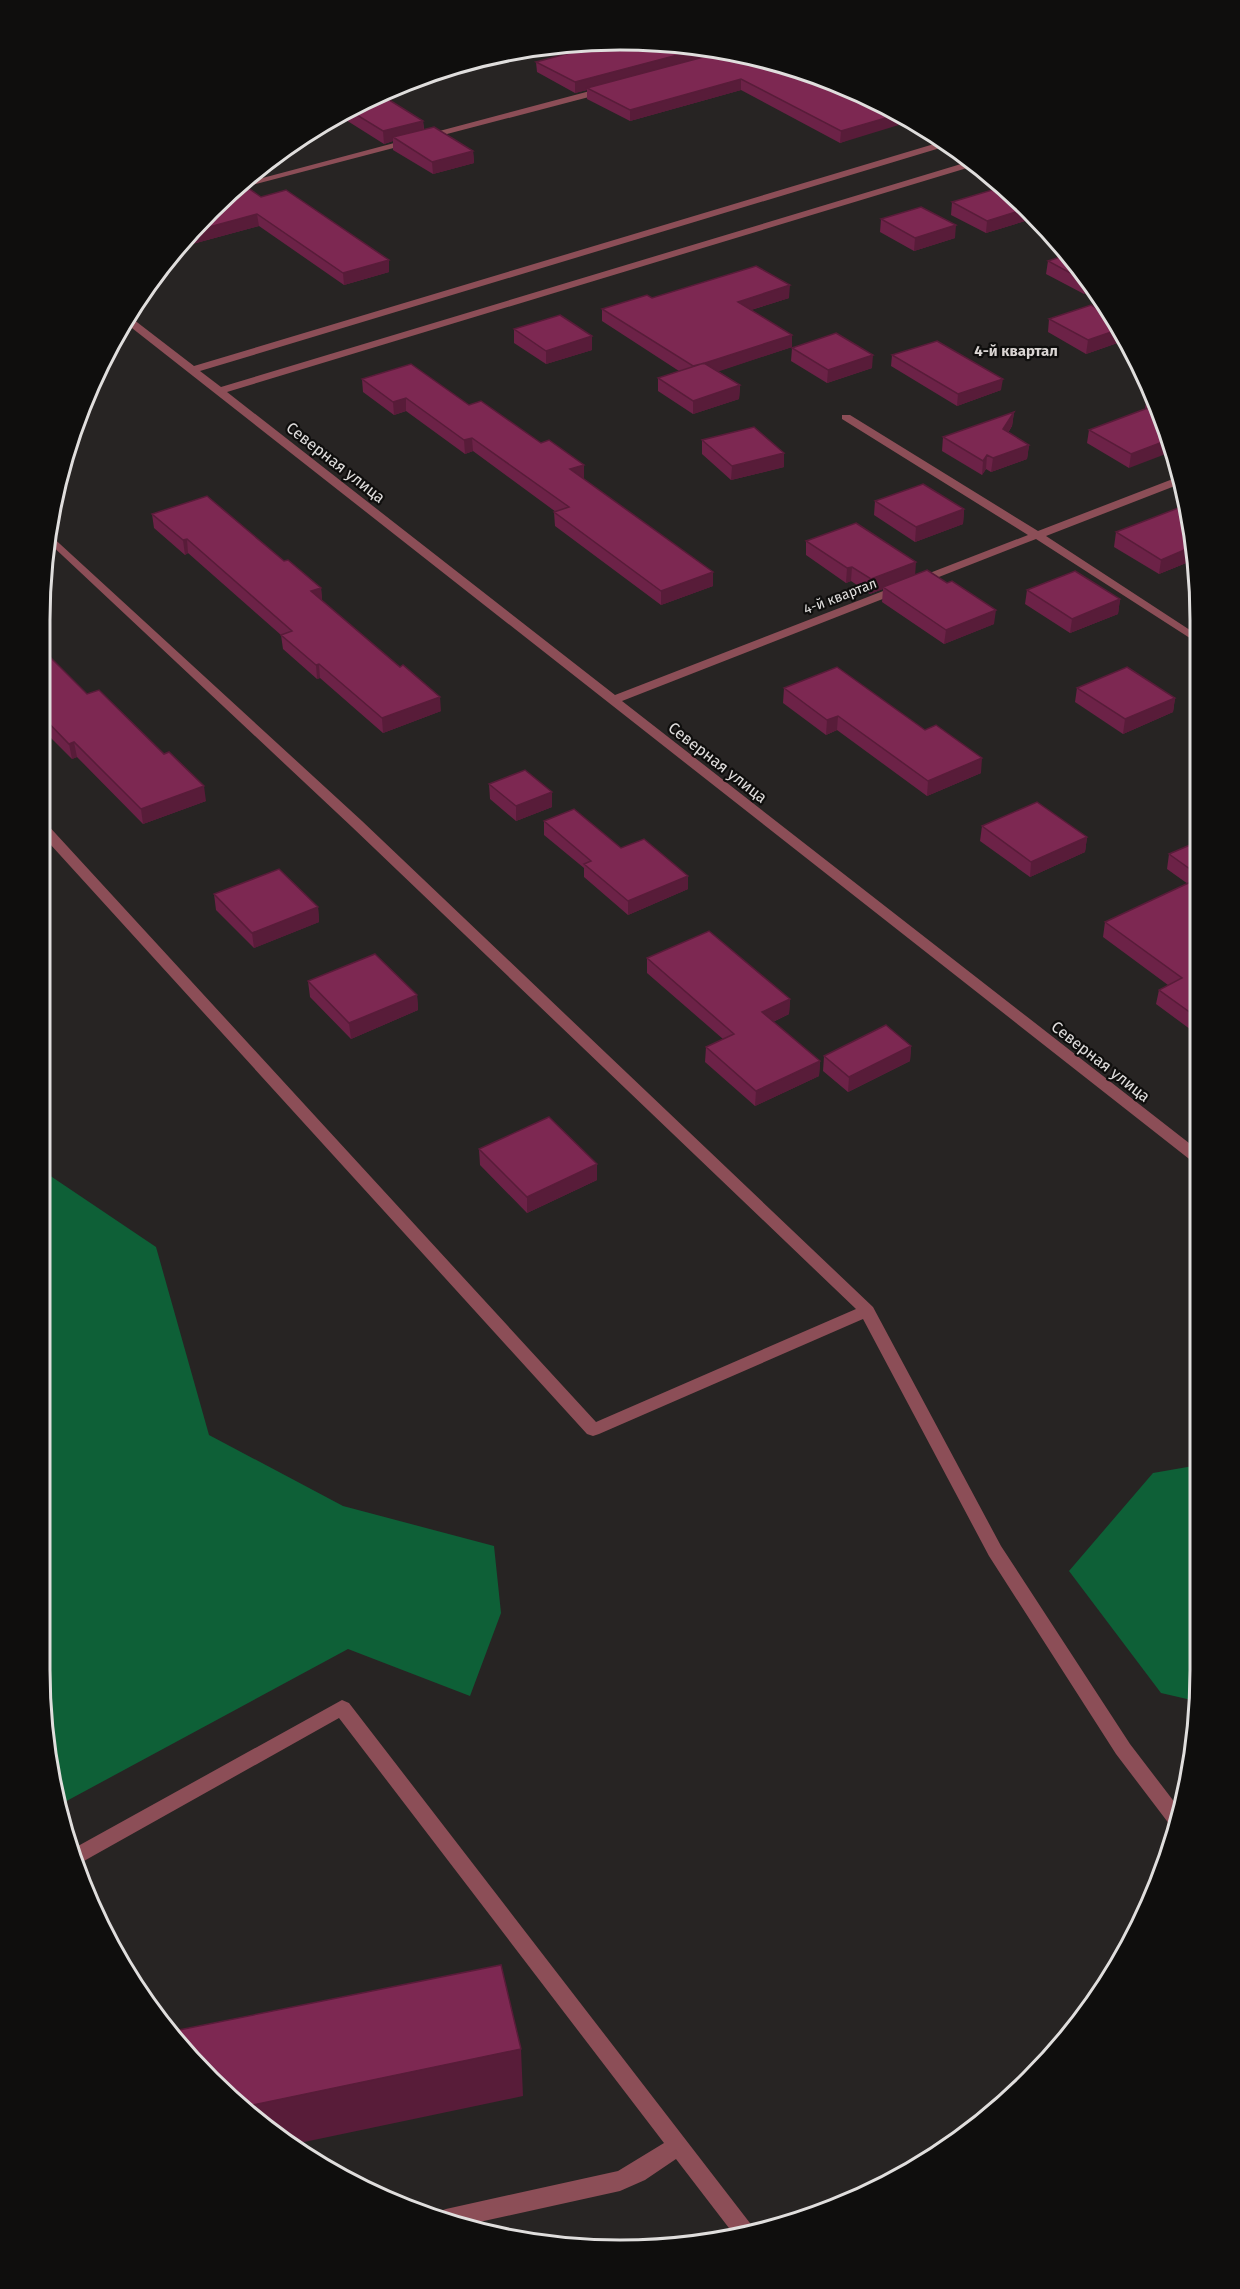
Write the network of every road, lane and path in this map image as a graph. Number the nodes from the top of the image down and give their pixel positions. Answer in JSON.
{"nodes":[{"id":1,"x":613,"y":88,"type":"edge"},
{"id":2,"x":937,"y":146,"type":"edge"},
{"id":3,"x":965,"y":166,"type":"edge"},
{"id":4,"x":254,"y":183,"type":"edge"},
{"id":5,"x":133,"y":324,"type":"edge"},
{"id":6,"x":192,"y":370,"type":"junction"},
{"id":7,"x":219,"y":391,"type":"junction"},
{"id":8,"x":846,"y":417,"type":"dead end"},
{"id":9,"x":1173,"y":482,"type":"edge"},
{"id":10,"x":1037,"y":535,"type":"junction"},
{"id":11,"x":55,"y":542,"type":"edge"},
{"id":12,"x":1190,"y":635,"type":"edge"},
{"id":13,"x":613,"y":700,"type":"junction"},
{"id":14,"x":50,"y":836,"type":"edge"},
{"id":15,"x":1190,"y":1152,"type":"edge"},
{"id":16,"x":867,"y":1311,"type":"junction"},
{"id":17,"x":1172,"y":1813,"type":"edge"},
{"id":18,"x":81,"y":1855,"type":"edge"},
{"id":19,"x":678,"y":2146,"type":"junction"},
{"id":20,"x":459,"y":2216,"type":"edge"},
{"id":21,"x":741,"y":2227,"type":"edge"}],
"edges":[{"from":1,"to":4,"type":"street"},
{"from":2,"to":6,"type":"street"},
{"from":3,"to":7,"type":"street"},
{"from":5,"to":6,"type":"street","name":"Северная улица"},
{"from":6,"to":7,"type":"street","name":"Северная улица"},
{"from":7,"to":13,"type":"street","name":"Северная улица"},
{"from":8,"to":10,"type":"street"},
{"from":9,"to":10,"type":"street","name":"4-й квартал"},
{"from":10,"to":12,"type":"street"},
{"from":10,"to":13,"type":"street","name":"4-й квартал"},
{"from":11,"to":16,"type":"street"},
{"from":13,"to":15,"type":"street","name":"Северная улица"},
{"from":14,"to":16,"type":"street"},
{"from":16,"to":17,"type":"street"},
{"from":18,"to":19,"type":"street"},
{"from":19,"to":20,"type":"street"},
{"from":19,"to":21,"type":"street"}]}
